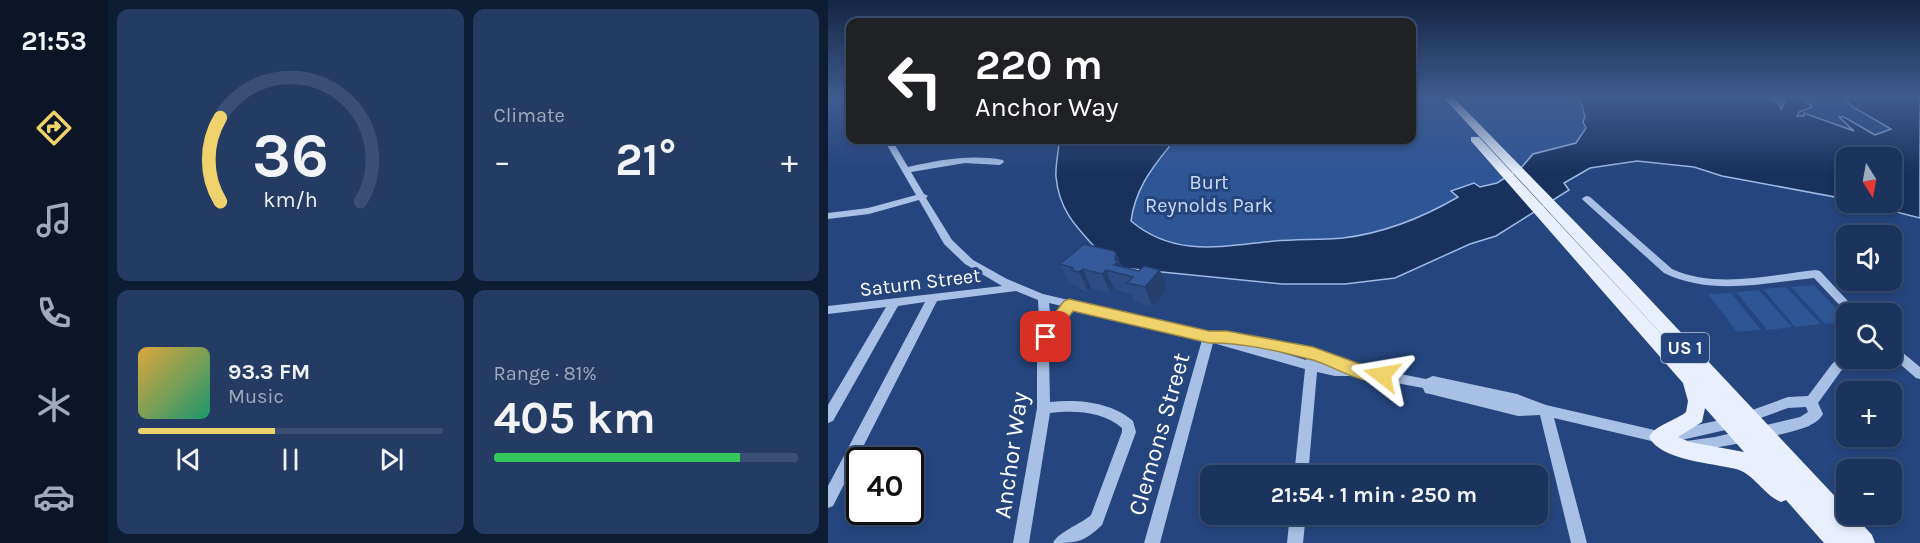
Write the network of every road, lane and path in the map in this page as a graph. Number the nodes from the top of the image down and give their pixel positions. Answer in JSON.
{"nodes":[{"id":1,"x":1466,"y":122,"type":"edge"},
{"id":2,"x":891,"y":144,"type":"edge"},
{"id":3,"x":1000,"y":162,"type":"dead end"},
{"id":4,"x":907,"y":170,"type":"junction"},
{"id":5,"x":923,"y":196,"type":"junction"},
{"id":6,"x":1587,"y":200,"type":"dead end"},
{"id":7,"x":1551,"y":213,"type":"junction"},
{"id":8,"x":828,"y":216,"type":"edge"},
{"id":9,"x":1015,"y":288,"type":"junction"},
{"id":10,"x":933,"y":298,"type":"junction"},
{"id":11,"x":1043,"y":298,"type":"junction"},
{"id":12,"x":894,"y":303,"type":"junction"},
{"id":13,"x":1844,"y":303,"type":"edge"},
{"id":14,"x":1069,"y":305,"type":"junction"},
{"id":15,"x":828,"y":310,"type":"edge"},
{"id":16,"x":1046,"y":337,"type":"junction"},
{"id":17,"x":1209,"y":337,"type":"junction"},
{"id":18,"x":1312,"y":359,"type":"junction"},
{"id":19,"x":1902,"y":359,"type":"edge"},
{"id":20,"x":1836,"y":367,"type":"edge"},
{"id":21,"x":1920,"y":374,"type":"edge"},
{"id":22,"x":1691,"y":379,"type":"junction"},
{"id":23,"x":1811,"y":402,"type":"junction"},
{"id":24,"x":1044,"y":408,"type":"junction"},
{"id":25,"x":1545,"y":410,"type":"junction"},
{"id":26,"x":828,"y":417,"type":"edge"},
{"id":27,"x":1745,"y":427,"type":"junction"},
{"id":28,"x":1659,"y":437,"type":"junction"},
{"id":29,"x":1302,"y":465,"type":"edge"},
{"id":30,"x":828,"y":501,"type":"edge"},
{"id":31,"x":1296,"y":525,"type":"edge"},
{"id":32,"x":1834,"y":538,"type":"edge"},
{"id":33,"x":1021,"y":543,"type":"edge"},
{"id":34,"x":1061,"y":543,"type":"edge"},
{"id":35,"x":1152,"y":543,"type":"edge"},
{"id":36,"x":1294,"y":543,"type":"edge"},
{"id":37,"x":1579,"y":543,"type":"edge"},
{"id":38,"x":1864,"y":543,"type":"edge"}],
"edges":[{"from":1,"to":7,"type":"main road","number":"US 1"},
{"from":2,"to":4,"type":"street"},
{"from":3,"to":4,"type":"street"},
{"from":4,"to":5,"type":"street"},
{"from":5,"to":8,"type":"street"},
{"from":5,"to":9,"type":"street"},
{"from":6,"to":13,"type":"street"},
{"from":7,"to":22,"type":"main road","number":"US 1"},
{"from":7,"to":27,"type":"main road","number":"US 1"},
{"from":9,"to":10,"type":"street","name":"Saturn Street"},
{"from":9,"to":11,"type":"street"},
{"from":10,"to":12,"type":"street","name":"Saturn Street"},
{"from":10,"to":30,"type":"street"},
{"from":11,"to":14,"type":"street"},
{"from":11,"to":16,"type":"street","name":"Anchor Way"},
{"from":12,"to":15,"type":"street","name":"Saturn Street"},
{"from":12,"to":26,"type":"street"},
{"from":14,"to":16,"type":"street"},
{"from":14,"to":17,"type":"street"},
{"from":16,"to":24,"type":"street","name":"Anchor Way"},
{"from":17,"to":18,"type":"street"},
{"from":17,"to":35,"type":"street","name":"Clemons Street"},
{"from":18,"to":25,"type":"street"},
{"from":18,"to":29,"type":"street"},
{"from":19,"to":21,"type":"street"},
{"from":20,"to":23,"type":"street"},
{"from":22,"to":27,"type":"main road","number":"US 1"},
{"from":22,"to":28,"type":"main road"},
{"from":23,"to":27,"type":"street"},
{"from":23,"to":27,"type":"street"},
{"from":24,"to":33,"type":"street","name":"Anchor Way"},
{"from":24,"to":34,"type":"street"},
{"from":25,"to":28,"type":"street"},
{"from":25,"to":37,"type":"street"},
{"from":27,"to":28,"type":"street"},
{"from":27,"to":32,"type":"main road","number":"US 1"},
{"from":27,"to":38,"type":"main road","number":"US 1"},
{"from":28,"to":32,"type":"main road"},
{"from":31,"to":36,"type":"street"}]}
